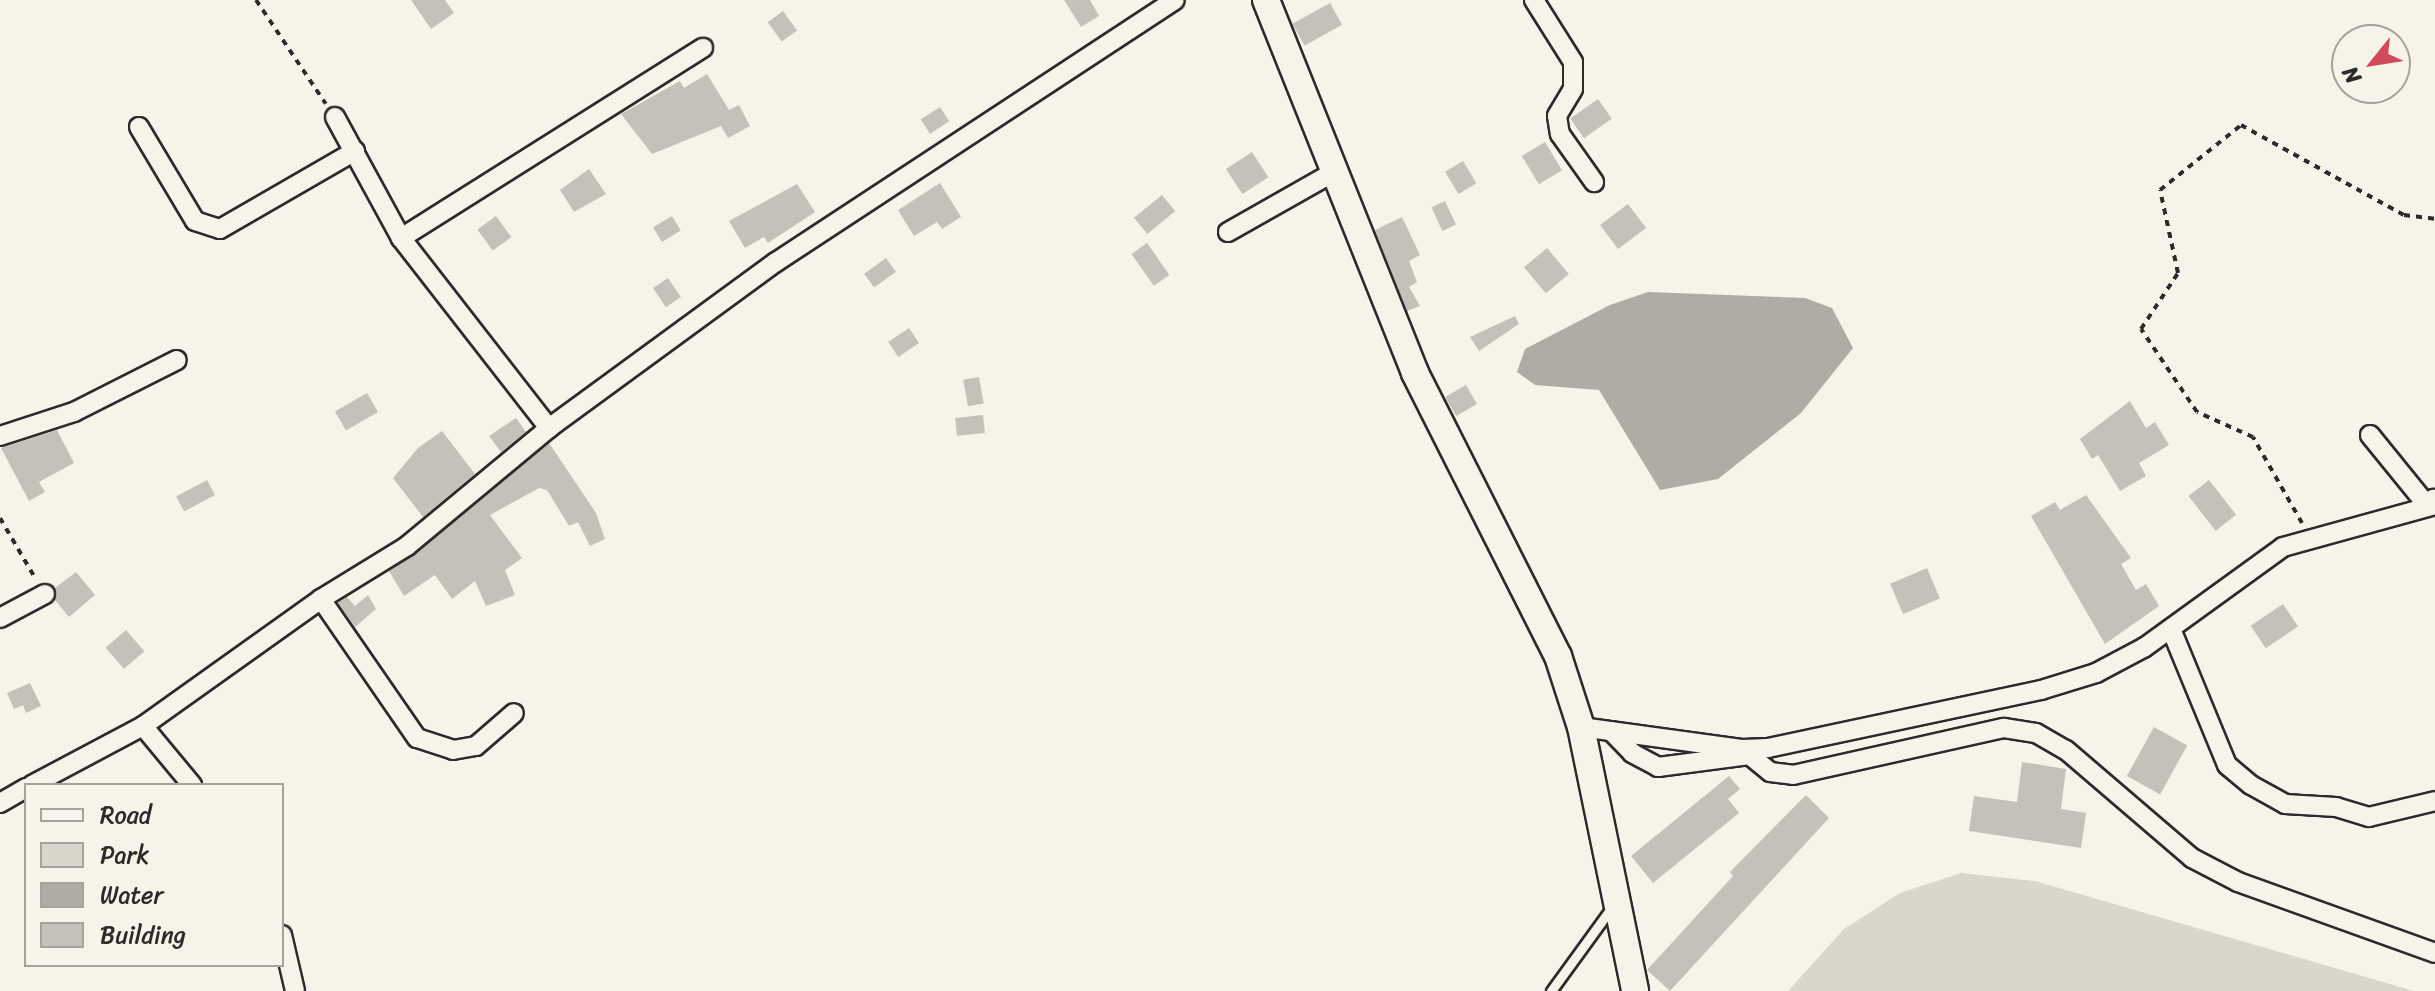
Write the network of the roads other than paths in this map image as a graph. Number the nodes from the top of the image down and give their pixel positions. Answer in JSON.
{"nodes":[{"id":1,"x":1175,"y":0,"type":"edge"},
{"id":2,"x":1266,"y":0,"type":"edge"},
{"id":3,"x":1534,"y":0,"type":"edge"},
{"id":4,"x":703,"y":48,"type":"dead end"},
{"id":5,"x":335,"y":117,"type":"road end"},
{"id":6,"x":139,"y":127,"type":"dead end"},
{"id":7,"x":355,"y":151,"type":"junction"},
{"id":8,"x":1334,"y":172,"type":"junction"},
{"id":9,"x":1594,"y":182,"type":"dead end"},
{"id":10,"x":1228,"y":232,"type":"dead end"},
{"id":11,"x":401,"y":238,"type":"junction"},
{"id":12,"x":177,"y":360,"type":"dead end"},
{"id":13,"x":549,"y":428,"type":"junction"},
{"id":14,"x":2370,"y":435,"type":"dead end"},
{"id":15,"x":0,"y":436,"type":"edge"},
{"id":16,"x":2432,"y":502,"type":"edge"},
{"id":17,"x":45,"y":594,"type":"road end"},
{"id":18,"x":321,"y":599,"type":"junction"},
{"id":19,"x":0,"y":618,"type":"edge"},
{"id":20,"x":2171,"y":629,"type":"junction"},
{"id":21,"x":514,"y":713,"type":"dead end"},
{"id":22,"x":143,"y":726,"type":"junction"},
{"id":23,"x":1581,"y":727,"type":"junction"},
{"id":24,"x":1611,"y":731,"type":"junction"},
{"id":25,"x":1745,"y":753,"type":"junction"},
{"id":26,"x":36,"y":783,"type":"edge"},
{"id":27,"x":190,"y":783,"type":"edge"},
{"id":28,"x":24,"y":789,"type":"edge"},
{"id":29,"x":2435,"y":801,"type":"edge"},
{"id":30,"x":0,"y":803,"type":"edge"},
{"id":31,"x":1617,"y":900,"type":"junction"},
{"id":32,"x":284,"y":944,"type":"edge"},
{"id":33,"x":2435,"y":953,"type":"edge"},
{"id":34,"x":295,"y":991,"type":"edge"},
{"id":35,"x":1551,"y":991,"type":"edge"},
{"id":36,"x":1635,"y":991,"type":"edge"}],
"edges":[{"from":1,"to":13,"type":"street"},
{"from":2,"to":8,"type":"street"},
{"from":3,"to":9,"type":"street"},
{"from":4,"to":11,"type":"street"},
{"from":5,"to":7,"type":"street"},
{"from":6,"to":7,"type":"street"},
{"from":7,"to":11,"type":"street"},
{"from":8,"to":10,"type":"street"},
{"from":8,"to":23,"type":"street"},
{"from":11,"to":13,"type":"street"},
{"from":12,"to":15,"type":"street"},
{"from":13,"to":18,"type":"street"},
{"from":14,"to":16,"type":"street"},
{"from":16,"to":20,"type":"street"},
{"from":17,"to":19,"type":"street"},
{"from":18,"to":21,"type":"street"},
{"from":18,"to":22,"type":"street"},
{"from":20,"to":25,"type":"street"},
{"from":20,"to":29,"type":"street"},
{"from":22,"to":26,"type":"street"},
{"from":22,"to":27,"type":"street"},
{"from":23,"to":24,"type":"street"},
{"from":23,"to":31,"type":"street"},
{"from":24,"to":25,"type":"street"},
{"from":24,"to":25,"type":"street"},
{"from":25,"to":33,"type":"street"},
{"from":28,"to":30,"type":"street"},
{"from":31,"to":35,"type":"lane"},
{"from":31,"to":36,"type":"street"},
{"from":32,"to":34,"type":"street"}]}
